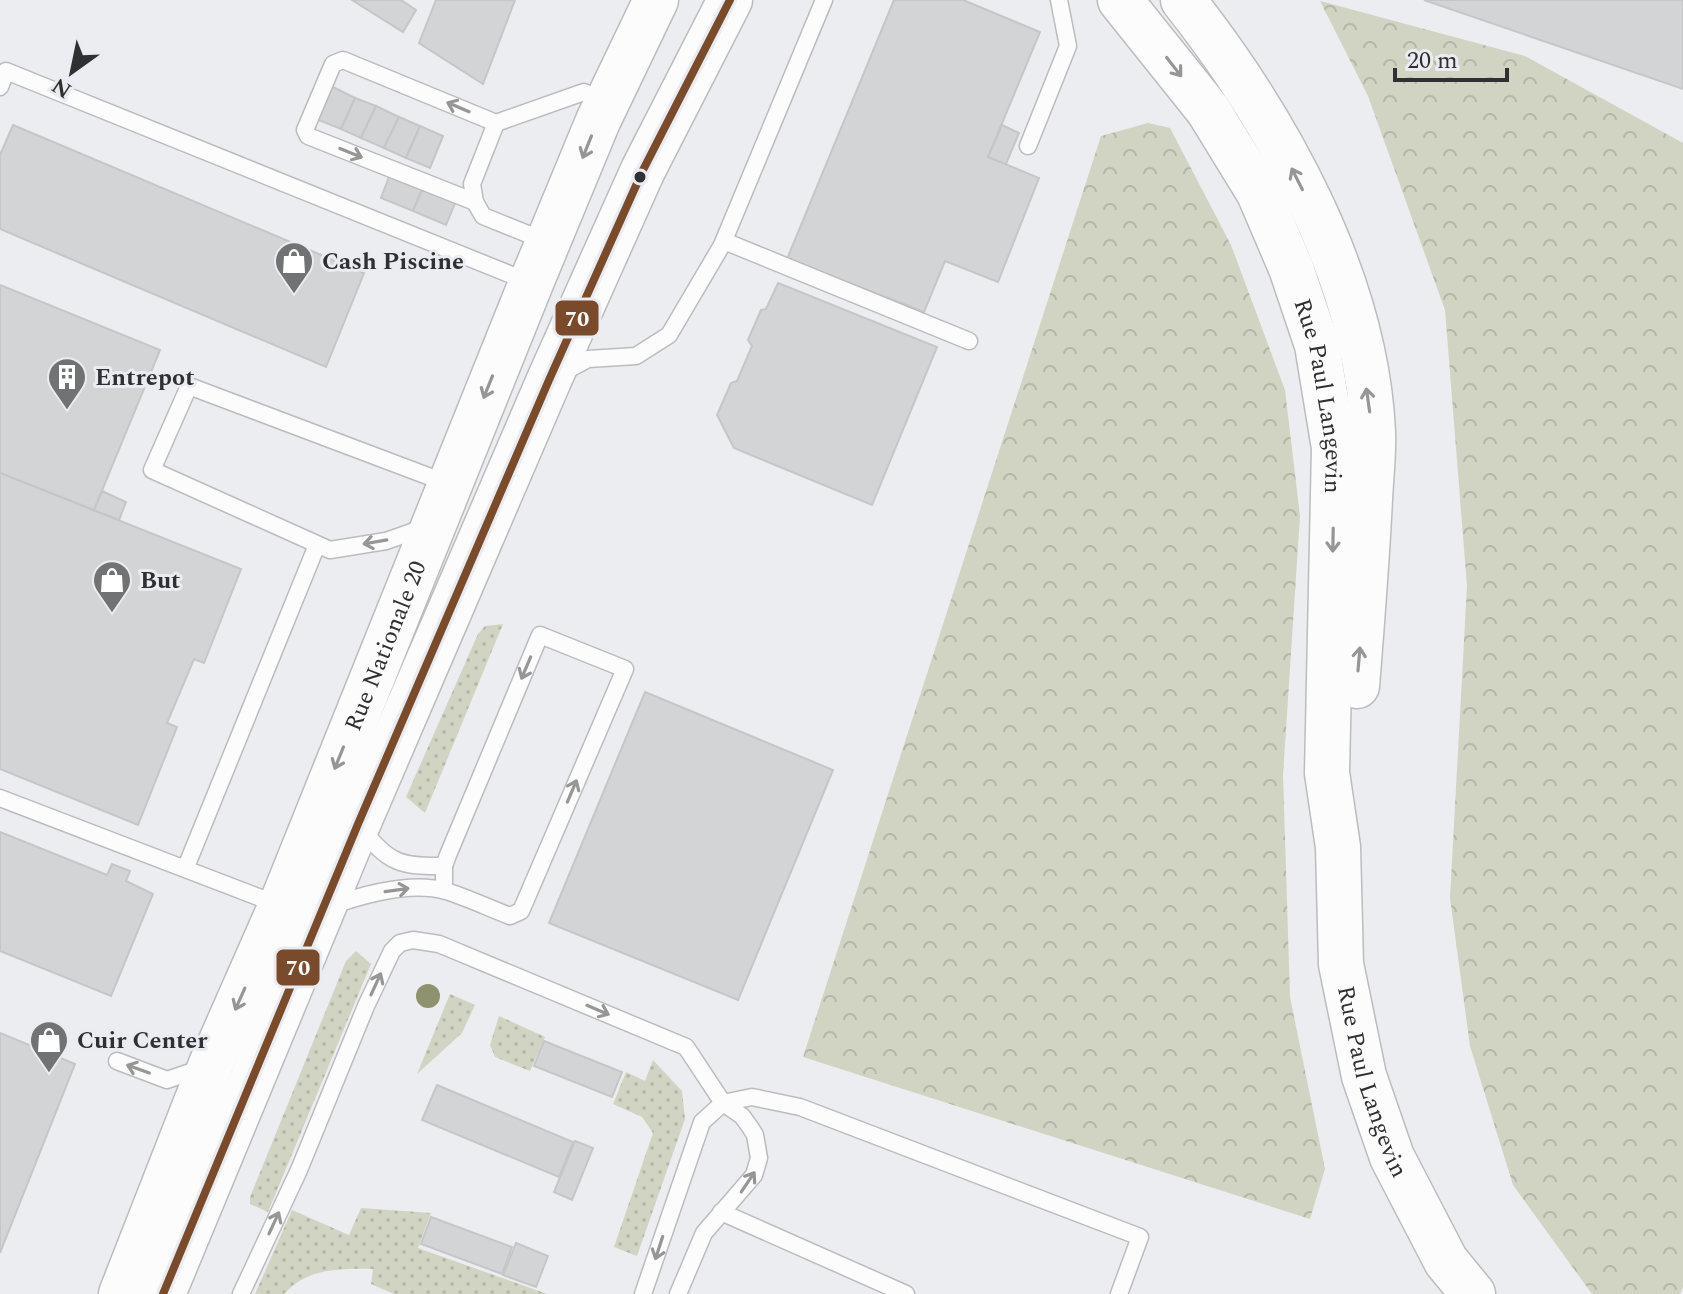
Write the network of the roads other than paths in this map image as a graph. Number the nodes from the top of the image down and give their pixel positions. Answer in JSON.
{"nodes":[{"id":1,"x":656,"y":0,"type":"edge"},
{"id":2,"x":730,"y":0,"type":"edge"},
{"id":3,"x":824,"y":0,"type":"edge"},
{"id":4,"x":1059,"y":0,"type":"edge"},
{"id":5,"x":1120,"y":0,"type":"edge"},
{"id":6,"x":1183,"y":0,"type":"edge"},
{"id":7,"x":0,"y":87,"type":"edge"},
{"id":8,"x":595,"y":97,"type":"junction"},
{"id":9,"x":496,"y":123,"type":"junction"},
{"id":10,"x":1028,"y":146,"type":"dead end"},
{"id":11,"x":475,"y":202,"type":"junction"},
{"id":12,"x":724,"y":241,"type":"junction"},
{"id":13,"x":548,"y":242,"type":"junction"},
{"id":14,"x":531,"y":283,"type":"junction"},
{"id":15,"x":969,"y":341,"type":"dead end"},
{"id":16,"x":549,"y":380,"type":"junction"},
{"id":17,"x":449,"y":484,"type":"junction"},
{"id":18,"x":432,"y":525,"type":"junction"},
{"id":19,"x":317,"y":545,"type":"junction"},
{"id":20,"x":0,"y":798,"type":"edge"},
{"id":21,"x":358,"y":824,"type":"junction"},
{"id":22,"x":1338,"y":847,"type":"junction"},
{"id":23,"x":444,"y":866,"type":"junction"},
{"id":24,"x":186,"y":867,"type":"junction"},
{"id":25,"x":444,"y":890,"type":"junction"},
{"id":26,"x":301,"y":907,"type":"junction"},
{"id":27,"x":117,"y":1061,"type":"dead end"},
{"id":28,"x":211,"y":1064,"type":"junction"},
{"id":29,"x":723,"y":1103,"type":"junction"},
{"id":30,"x":721,"y":1212,"type":"junction"},
{"id":31,"x":1470,"y":1292,"type":"edge"},
{"id":32,"x":121,"y":1294,"type":"edge"},
{"id":33,"x":163,"y":1294,"type":"edge"},
{"id":34,"x":241,"y":1294,"type":"edge"},
{"id":35,"x":643,"y":1294,"type":"edge"},
{"id":36,"x":678,"y":1294,"type":"edge"},
{"id":37,"x":906,"y":1294,"type":"edge"},
{"id":38,"x":1119,"y":1294,"type":"edge"}],
"edges":[{"from":1,"to":8,"type":"main road","name":"Rue Nationale 20"},
{"from":2,"to":16,"type":"main road","name":"Rue Nationale 20"},
{"from":3,"to":12,"type":"lane"},
{"from":4,"to":10,"type":"lane"},
{"from":5,"to":22,"type":"main road","name":"Rue Paul Langevin","one_way":true},
{"from":22,"to":6,"type":"main road","name":"Rue Paul Langevin","one_way":true},
{"from":7,"to":14,"type":"lane"},
{"from":8,"to":9,"type":"lane"},
{"from":8,"to":13,"type":"main road","name":"Rue Nationale 20","one_way":true},
{"from":9,"to":11,"type":"lane"},
{"from":9,"to":11,"type":"lane","one_way":true},
{"from":11,"to":13,"type":"lane"},
{"from":12,"to":15,"type":"lane"},
{"from":12,"to":16,"type":"lane"},
{"from":13,"to":14,"type":"main road","name":"Rue Nationale 20"},
{"from":14,"to":17,"type":"main road","name":"Rue Nationale 20","one_way":true},
{"from":16,"to":21,"type":"main road","name":"Rue Nationale 20"},
{"from":17,"to":18,"type":"main road","name":"Rue Nationale 20"},
{"from":17,"to":19,"type":"lane"},
{"from":18,"to":19,"type":"lane","one_way":true},
{"from":18,"to":26,"type":"main road","name":"Rue Nationale 20","one_way":true},
{"from":19,"to":24,"type":"lane"},
{"from":20,"to":24,"type":"lane"},
{"from":21,"to":23,"type":"lane"},
{"from":21,"to":26,"type":"main road","name":"Rue Nationale 20"},
{"from":22,"to":31,"type":"main road","name":"Rue Paul Langevin"},
{"from":23,"to":25,"type":"lane"},
{"from":25,"to":23,"type":"lane","one_way":true},
{"from":24,"to":26,"type":"lane"},
{"from":26,"to":25,"type":"lane","one_way":true},
{"from":26,"to":28,"type":"main road","name":"Rue Nationale 20","one_way":true},
{"from":26,"to":33,"type":"main road","name":"Rue Nationale 20"},
{"from":28,"to":27,"type":"lane","one_way":true},
{"from":28,"to":32,"type":"main road","name":"Rue Nationale 20"},
{"from":30,"to":29,"type":"lane","one_way":true},
{"from":34,"to":29,"type":"lane","one_way":true},
{"from":29,"to":35,"type":"lane","one_way":true},
{"from":29,"to":38,"type":"lane"},
{"from":30,"to":36,"type":"lane"},
{"from":30,"to":37,"type":"lane"}]}
